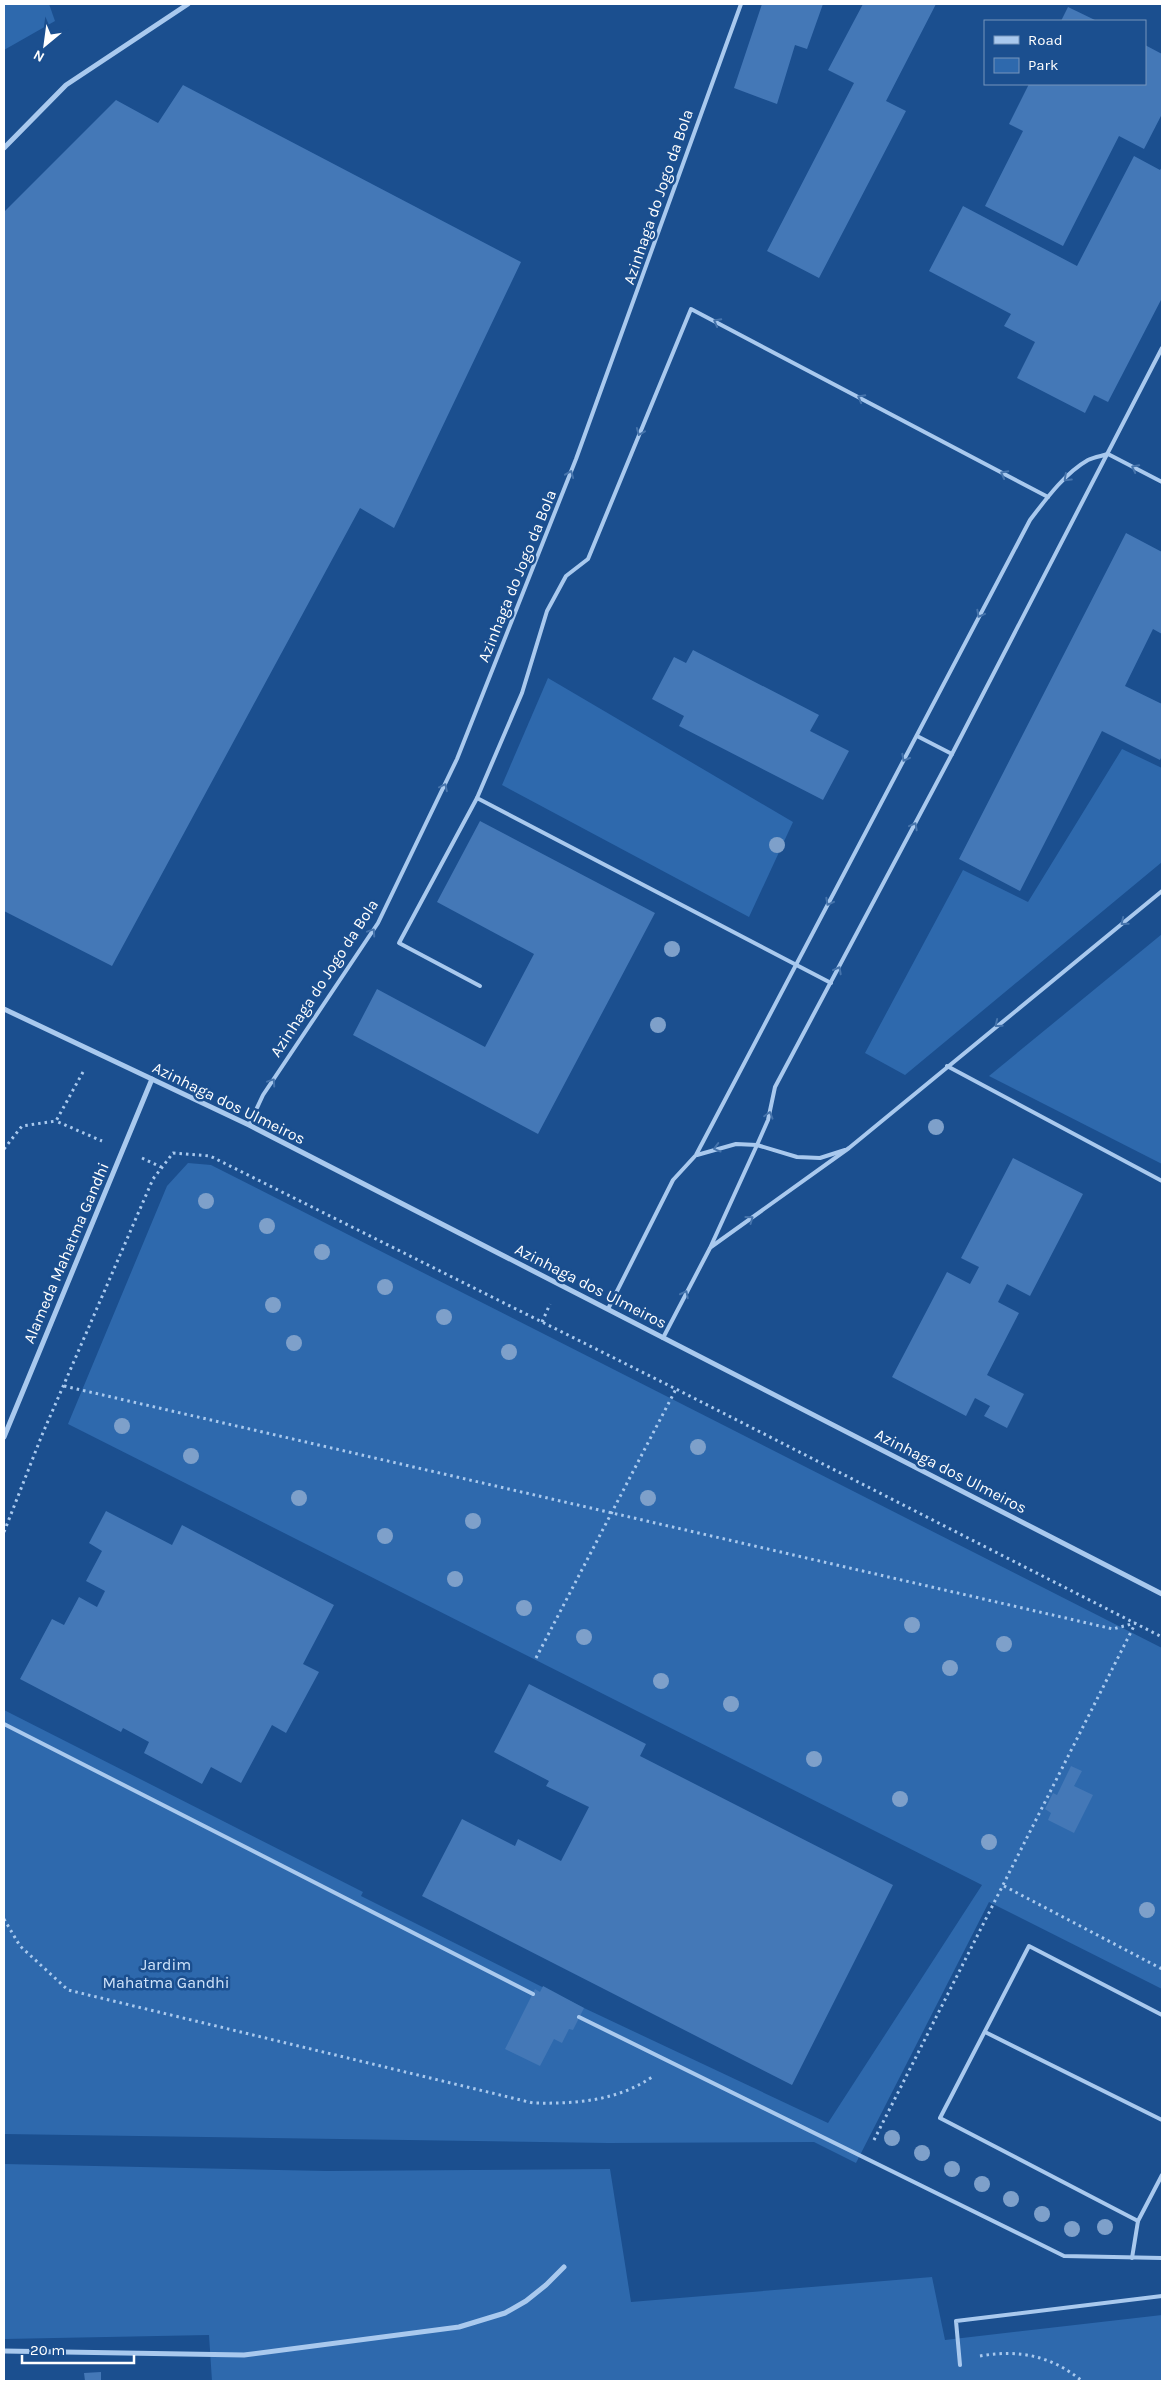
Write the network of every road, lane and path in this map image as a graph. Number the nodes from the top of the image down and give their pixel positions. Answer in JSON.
{"nodes":[{"id":1,"x":188,"y":4,"type":"edge"},
{"id":2,"x":741,"y":4,"type":"edge"},
{"id":3,"x":4,"y":148,"type":"edge"},
{"id":4,"x":1162,"y":348,"type":"edge"},
{"id":5,"x":1108,"y":454,"type":"junction"},
{"id":6,"x":1162,"y":482,"type":"edge"},
{"id":7,"x":1048,"y":497,"type":"junction"},
{"id":8,"x":917,"y":736,"type":"junction"},
{"id":9,"x":952,"y":754,"type":"junction"},
{"id":10,"x":477,"y":798,"type":"junction"},
{"id":11,"x":1162,"y":891,"type":"edge"},
{"id":12,"x":797,"y":964,"type":"junction"},
{"id":13,"x":832,"y":983,"type":"junction"},
{"id":14,"x":480,"y":986,"type":"dead end"},
{"id":15,"x":4,"y":1009,"type":"edge"},
{"id":16,"x":95,"y":1052,"type":"junction"},
{"id":17,"x":947,"y":1066,"type":"junction"},
{"id":18,"x":152,"y":1079,"type":"junction"},
{"id":19,"x":56,"y":1121,"type":"junction"},
{"id":20,"x":249,"y":1125,"type":"junction"},
{"id":21,"x":757,"y":1145,"type":"junction"},
{"id":22,"x":849,"y":1148,"type":"junction"},
{"id":23,"x":4,"y":1150,"type":"edge"},
{"id":24,"x":123,"y":1150,"type":"junction"},
{"id":25,"x":696,"y":1155,"type":"junction"},
{"id":26,"x":162,"y":1167,"type":"junction"},
{"id":27,"x":1162,"y":1181,"type":"edge"},
{"id":28,"x":710,"y":1248,"type":"junction"},
{"id":29,"x":608,"y":1309,"type":"junction"},
{"id":30,"x":663,"y":1338,"type":"junction"},
{"id":31,"x":64,"y":1386,"type":"junction"},
{"id":32,"x":676,"y":1389,"type":"junction"},
{"id":33,"x":4,"y":1437,"type":"edge"},
{"id":34,"x":612,"y":1514,"type":"junction"},
{"id":35,"x":4,"y":1532,"type":"edge"},
{"id":36,"x":1162,"y":1594,"type":"edge"},
{"id":37,"x":1136,"y":1623,"type":"junction"},
{"id":38,"x":1162,"y":1637,"type":"edge"},
{"id":39,"x":536,"y":1658,"type":"dead end"},
{"id":40,"x":4,"y":1724,"type":"edge"},
{"id":41,"x":1004,"y":1886,"type":"junction"},
{"id":42,"x":4,"y":1919,"type":"edge"},
{"id":43,"x":1162,"y":1968,"type":"edge"},
{"id":44,"x":532,"y":1994,"type":"dead end"},
{"id":45,"x":1162,"y":2015,"type":"edge"},
{"id":46,"x":579,"y":2017,"type":"dead end"},
{"id":47,"x":985,"y":2032,"type":"junction"},
{"id":48,"x":673,"y":2063,"type":"junction"},
{"id":49,"x":1162,"y":2120,"type":"edge"},
{"id":50,"x":865,"y":2158,"type":"junction"},
{"id":51,"x":1162,"y":2175,"type":"edge"},
{"id":52,"x":1138,"y":2221,"type":"junction"},
{"id":53,"x":1132,"y":2258,"type":"junction"},
{"id":54,"x":1162,"y":2258,"type":"edge"},
{"id":55,"x":564,"y":2267,"type":"dead end"},
{"id":56,"x":1162,"y":2296,"type":"edge"},
{"id":57,"x":4,"y":2351,"type":"edge"},
{"id":58,"x":960,"y":2365,"type":"joint"},
{"id":59,"x":1082,"y":2381,"type":"edge"}],
"edges":[{"from":1,"to":3,"type":"street"},
{"from":20,"to":2,"type":"lane","name":"Azinhaga do Jogo da Bola","one_way":true},
{"from":4,"to":5,"type":"lane"},
{"from":6,"to":5,"type":"lane","one_way":true},
{"from":5,"to":7,"type":"lane","one_way":true},
{"from":5,"to":9,"type":"lane"},
{"from":7,"to":8,"type":"lane","one_way":true},
{"from":7,"to":10,"type":"lane","one_way":true},
{"from":8,"to":9,"type":"lane"},
{"from":8,"to":12,"type":"lane","one_way":true},
{"from":13,"to":9,"type":"lane","one_way":true},
{"from":10,"to":12,"type":"lane"},
{"from":10,"to":14,"type":"lane"},
{"from":11,"to":17,"type":"lane","one_way":true},
{"from":12,"to":13,"type":"lane"},
{"from":12,"to":25,"type":"lane"},
{"from":21,"to":13,"type":"lane","one_way":true},
{"from":15,"to":16,"type":"street","name":"Azinhaga dos Ulmeiros"},
{"from":16,"to":18,"type":"street","name":"Azinhaga dos Ulmeiros"},
{"from":16,"to":19,"type":"path"},
{"from":17,"to":22,"type":"lane"},
{"from":17,"to":27,"type":"lane"},
{"from":18,"to":20,"type":"street","name":"Azinhaga dos Ulmeiros"},
{"from":18,"to":24,"type":"street","name":"Alameda Mahatma Gandhi"},
{"from":19,"to":23,"type":"path"},
{"from":19,"to":24,"type":"path"},
{"from":20,"to":29,"type":"street","name":"Azinhaga dos Ulmeiros"},
{"from":21,"to":22,"type":"lane"},
{"from":21,"to":25,"type":"lane","one_way":true},
{"from":21,"to":28,"type":"lane"},
{"from":28,"to":22,"type":"lane","one_way":true},
{"from":24,"to":26,"type":"path"},
{"from":24,"to":33,"type":"street","name":"Alameda Mahatma Gandhi"},
{"from":25,"to":29,"type":"lane"},
{"from":26,"to":31,"type":"path"},
{"from":26,"to":32,"type":"path"},
{"from":30,"to":28,"type":"lane","one_way":true},
{"from":29,"to":30,"type":"street","name":"Azinhaga dos Ulmeiros"},
{"from":30,"to":36,"type":"street","name":"Azinhaga dos Ulmeiros"},
{"from":31,"to":34,"type":"path"},
{"from":31,"to":35,"type":"path"},
{"from":32,"to":34,"type":"path"},
{"from":32,"to":37,"type":"path"},
{"from":34,"to":37,"type":"path"},
{"from":34,"to":39,"type":"path"},
{"from":37,"to":38,"type":"path"},
{"from":37,"to":41,"type":"path"},
{"from":40,"to":44,"type":"lane"},
{"from":41,"to":43,"type":"path"},
{"from":41,"to":50,"type":"path"},
{"from":42,"to":48,"type":"path"},
{"from":45,"to":47,"type":"lane"},
{"from":46,"to":48,"type":"lane"},
{"from":47,"to":49,"type":"lane"},
{"from":47,"to":52,"type":"lane"},
{"from":48,"to":50,"type":"lane"},
{"from":50,"to":53,"type":"lane"},
{"from":51,"to":52,"type":"lane"},
{"from":52,"to":53,"type":"lane"},
{"from":53,"to":54,"type":"lane"},
{"from":55,"to":57,"type":"street"},
{"from":56,"to":58,"type":"lane"},
{"from":58,"to":59,"type":"path"}]}
